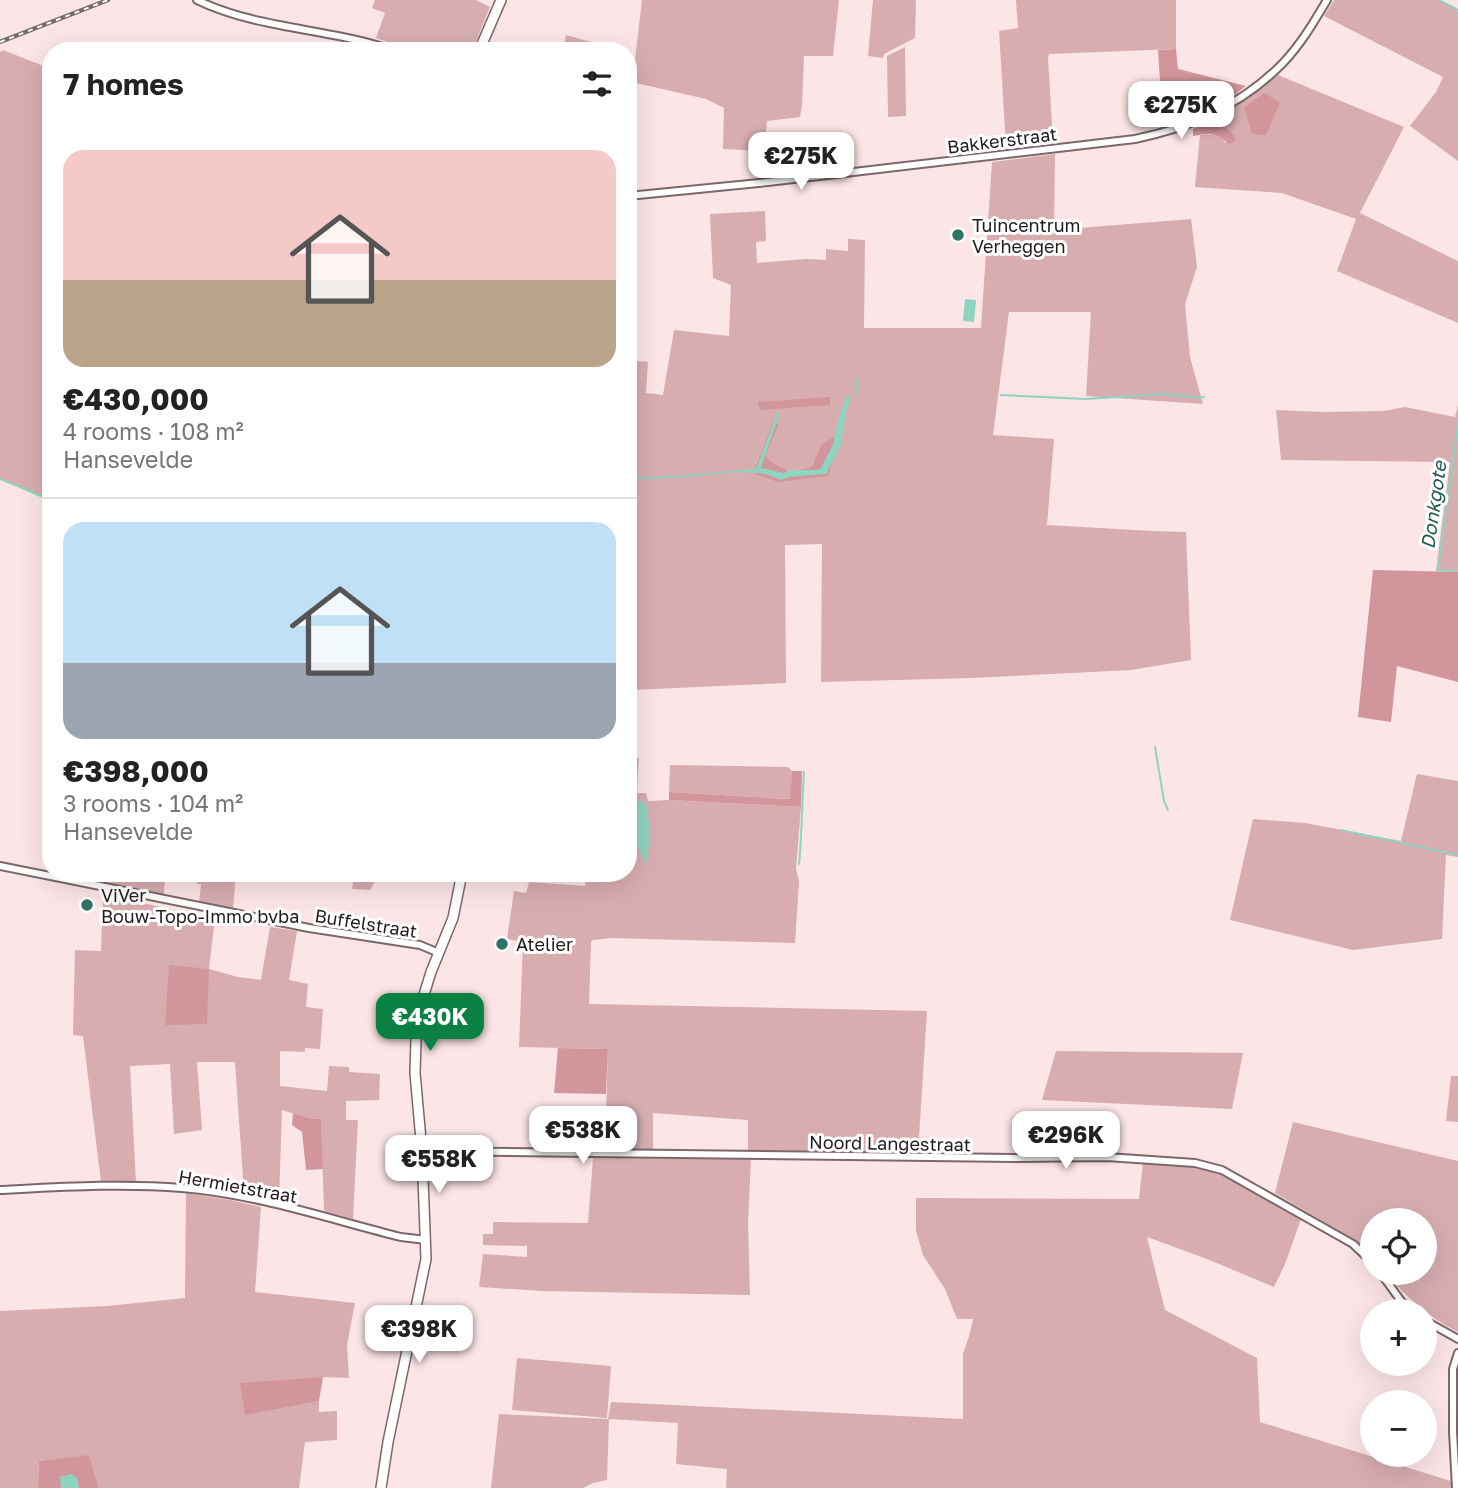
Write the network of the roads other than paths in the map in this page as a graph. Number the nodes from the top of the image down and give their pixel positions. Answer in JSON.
{"nodes":[{"id":1,"x":197,"y":0,"type":"edge"},
{"id":2,"x":501,"y":0,"type":"edge"},
{"id":3,"x":1327,"y":0,"type":"edge"},
{"id":4,"x":363,"y":42,"type":"edge"},
{"id":5,"x":483,"y":42,"type":"edge"},
{"id":6,"x":637,"y":195,"type":"edge"},
{"id":7,"x":0,"y":866,"type":"edge"},
{"id":8,"x":42,"y":874,"type":"edge"},
{"id":9,"x":80,"y":882,"type":"edge"},
{"id":10,"x":460,"y":882,"type":"edge"},
{"id":11,"x":439,"y":953,"type":"junction"},
{"id":12,"x":422,"y":1151,"type":"junction"},
{"id":13,"x":0,"y":1190,"type":"edge"},
{"id":14,"x":426,"y":1240,"type":"junction"},
{"id":15,"x":1360,"y":1251,"type":"edge"},
{"id":16,"x":1437,"y":1327,"type":"edge"},
{"id":17,"x":1458,"y":1339,"type":"edge"},
{"id":18,"x":1458,"y":1353,"type":"edge"},
{"id":19,"x":381,"y":1488,"type":"edge"},
{"id":20,"x":1456,"y":1488,"type":"edge"}],
"edges":[{"from":1,"to":4,"type":"street"},
{"from":2,"to":5,"type":"street"},
{"from":3,"to":6,"type":"street","name":"Bakkerstraat"},
{"from":7,"to":8,"type":"street","name":"Buffelstraat"},
{"from":9,"to":11,"type":"street","name":"Buffelstraat"},
{"from":10,"to":11,"type":"street"},
{"from":11,"to":12,"type":"street"},
{"from":12,"to":14,"type":"street"},
{"from":12,"to":15,"type":"street","name":"Noord Langestraat"},
{"from":13,"to":14,"type":"street","name":"Hermietstraat"},
{"from":14,"to":19,"type":"street"},
{"from":16,"to":17,"type":"street"},
{"from":18,"to":20,"type":"street"}]}
